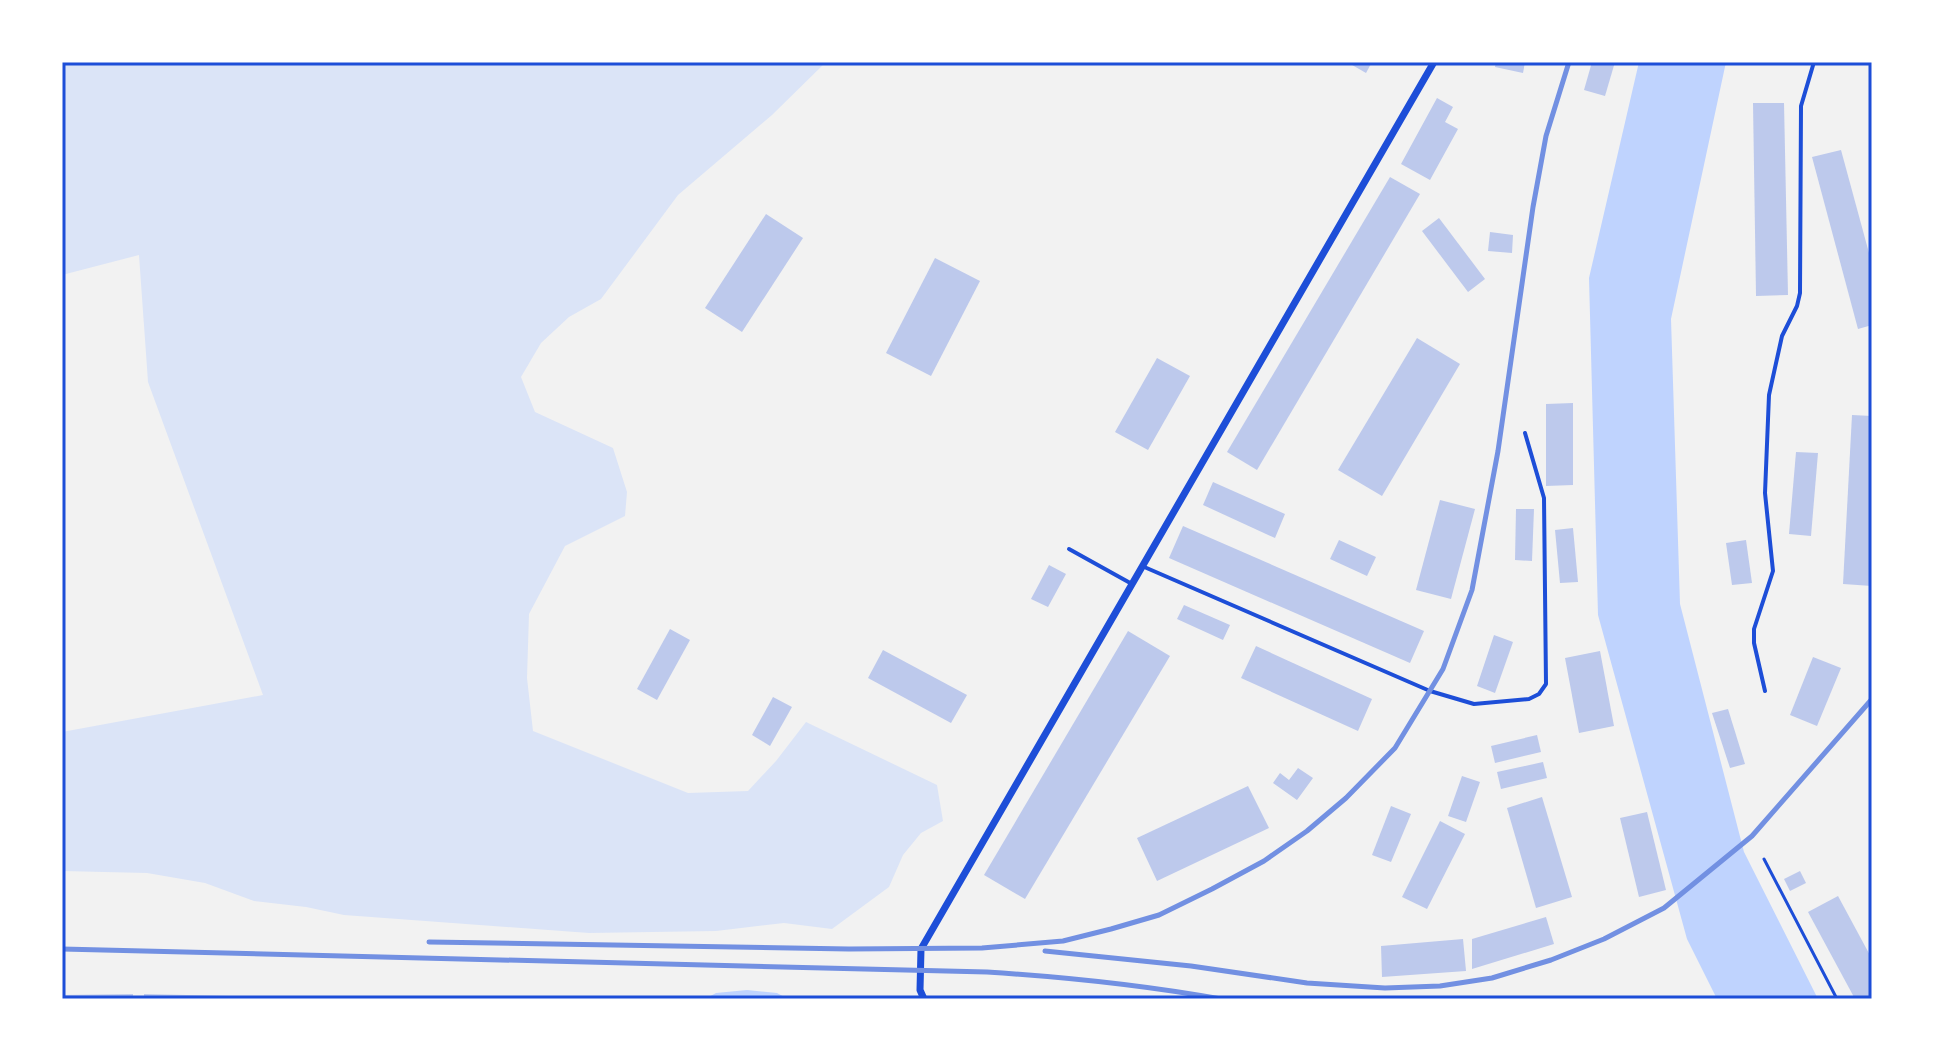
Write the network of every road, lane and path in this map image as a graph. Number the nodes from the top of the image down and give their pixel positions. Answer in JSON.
{"nodes":[{"id":1,"x":1434,"y":62,"type":"edge"},
{"id":2,"x":1814,"y":62,"type":"edge"},
{"id":3,"x":1525,"y":433,"type":"dead end"},
{"id":4,"x":1069,"y":549,"type":"dead end"},
{"id":5,"x":1142,"y":566,"type":"junction"},
{"id":6,"x":1132,"y":584,"type":"junction"},
{"id":7,"x":1765,"y":691,"type":"dead end"},
{"id":8,"x":1764,"y":859,"type":"dead end"},
{"id":9,"x":924,"y":999,"type":"edge"},
{"id":10,"x":1837,"y":999,"type":"edge"}],
"edges":[{"from":1,"to":5,"type":"street"},
{"from":2,"to":7,"type":"lane"},
{"from":3,"to":5,"type":"lane"},
{"from":4,"to":6,"type":"lane"},
{"from":5,"to":6,"type":"street"},
{"from":6,"to":9,"type":"street"},
{"from":8,"to":10,"type":"path"}]}
